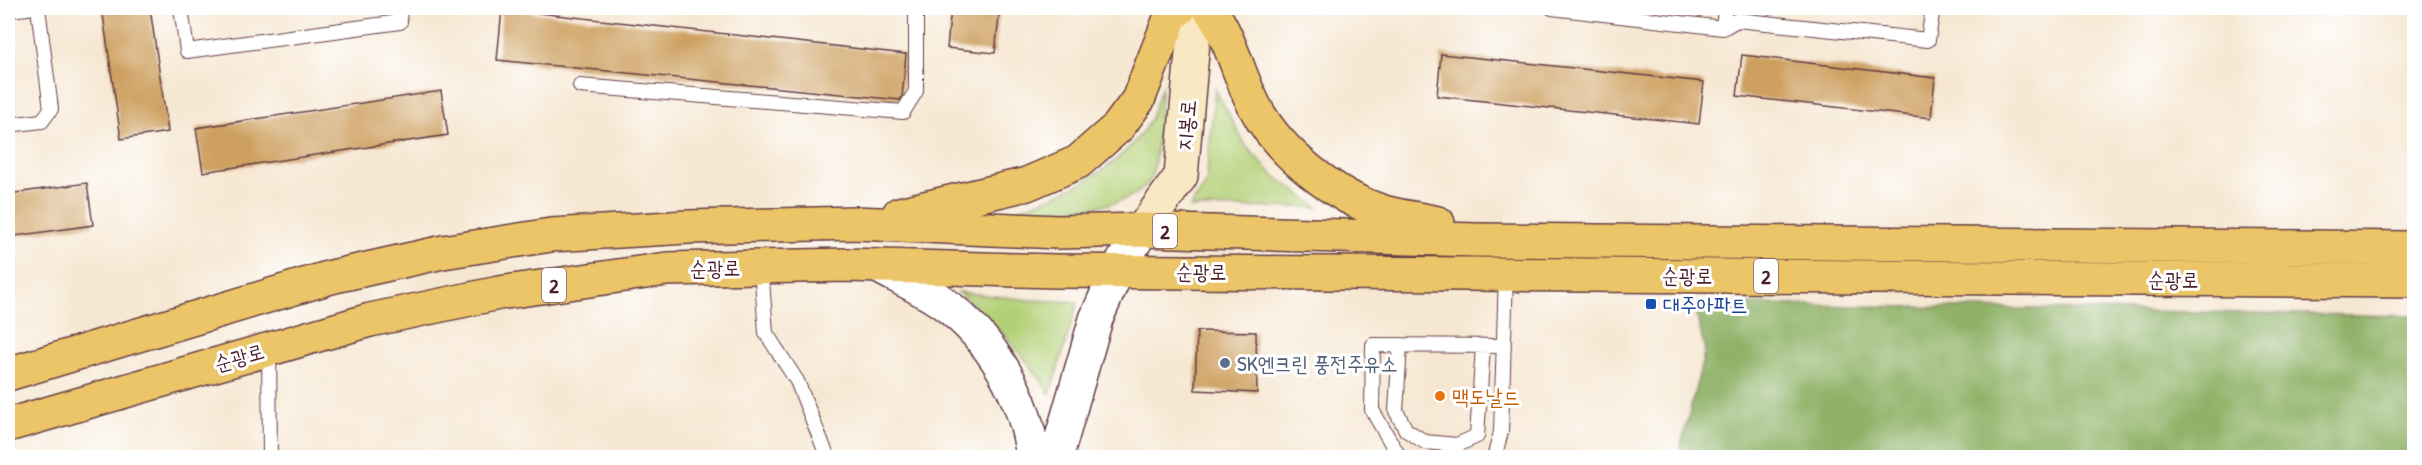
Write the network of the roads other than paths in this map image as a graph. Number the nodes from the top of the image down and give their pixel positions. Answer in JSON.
{"nodes":[{"id":1,"x":28,"y":8,"type":"edge"},
{"id":2,"x":38,"y":8,"type":"edge"},
{"id":3,"x":181,"y":8,"type":"edge"},
{"id":4,"x":398,"y":8,"type":"edge"},
{"id":5,"x":916,"y":8,"type":"edge"},
{"id":6,"x":1180,"y":8,"type":"edge"},
{"id":7,"x":1196,"y":8,"type":"edge"},
{"id":8,"x":1209,"y":8,"type":"edge"},
{"id":9,"x":1552,"y":8,"type":"edge"},
{"id":10,"x":1725,"y":8,"type":"edge"},
{"id":11,"x":1933,"y":8,"type":"edge"},
{"id":12,"x":8,"y":10,"type":"edge"},
{"id":13,"x":1723,"y":28,"type":"junction"},
{"id":14,"x":580,"y":86,"type":"dead end"},
{"id":15,"x":8,"y":125,"type":"edge"},
{"id":16,"x":855,"y":223,"type":"junction"},
{"id":17,"x":1142,"y":230,"type":"junction"},
{"id":18,"x":1476,"y":240,"type":"junction"},
{"id":19,"x":2415,"y":248,"type":"edge"},
{"id":20,"x":878,"y":266,"type":"junction"},
{"id":21,"x":761,"y":267,"type":"junction"},
{"id":22,"x":1117,"y":271,"type":"junction"},
{"id":23,"x":1506,"y":274,"type":"junction"},
{"id":24,"x":2415,"y":281,"type":"edge"},
{"id":25,"x":1400,"y":345,"type":"junction"},
{"id":26,"x":1483,"y":346,"type":"junction"},
{"id":27,"x":1504,"y":346,"type":"junction"},
{"id":28,"x":269,"y":349,"type":"junction"},
{"id":29,"x":8,"y":375,"type":"edge"},
{"id":30,"x":8,"y":425,"type":"edge"},
{"id":31,"x":270,"y":458,"type":"edge"},
{"id":32,"x":828,"y":458,"type":"edge"},
{"id":33,"x":1034,"y":458,"type":"edge"},
{"id":34,"x":1056,"y":458,"type":"edge"},
{"id":35,"x":1400,"y":458,"type":"edge"},
{"id":36,"x":1494,"y":458,"type":"edge"}],
"edges":[{"from":1,"to":12,"type":"lane"},
{"from":2,"to":15,"type":"lane"},
{"from":3,"to":4,"type":"lane"},
{"from":5,"to":14,"type":"lane"},
{"from":6,"to":16,"type":"main road"},
{"from":7,"to":17,"type":"main road","name":"지봉로"},
{"from":8,"to":18,"type":"main road"},
{"from":9,"to":13,"type":"lane"},
{"from":10,"to":13,"type":"lane"},
{"from":11,"to":13,"type":"lane"},
{"from":16,"to":17,"type":"main road","name":"순광로","number":"2"},
{"from":16,"to":29,"type":"main road","name":"순광로","number":"2"},
{"from":17,"to":18,"type":"main road","name":"순광로","number":"2"},
{"from":17,"to":22,"type":"street"},
{"from":18,"to":19,"type":"main road","name":"순광로","number":"2"},
{"from":20,"to":21,"type":"main road","name":"순광로","number":"2"},
{"from":20,"to":22,"type":"main road","name":"순광로","number":"2"},
{"from":20,"to":33,"type":"street"},
{"from":21,"to":28,"type":"main road","name":"순광로","number":"2"},
{"from":21,"to":32,"type":"lane"},
{"from":22,"to":23,"type":"main road","name":"순광로","number":"2"},
{"from":22,"to":34,"type":"street"},
{"from":23,"to":24,"type":"main road","name":"순광로","number":"2"},
{"from":23,"to":27,"type":"lane"},
{"from":25,"to":26,"type":"lane"},
{"from":25,"to":26,"type":"lane"},
{"from":25,"to":35,"type":"lane"},
{"from":26,"to":27,"type":"lane"},
{"from":27,"to":36,"type":"lane"},
{"from":28,"to":30,"type":"main road","name":"순광로","number":"2"},
{"from":28,"to":31,"type":"lane"}]}
